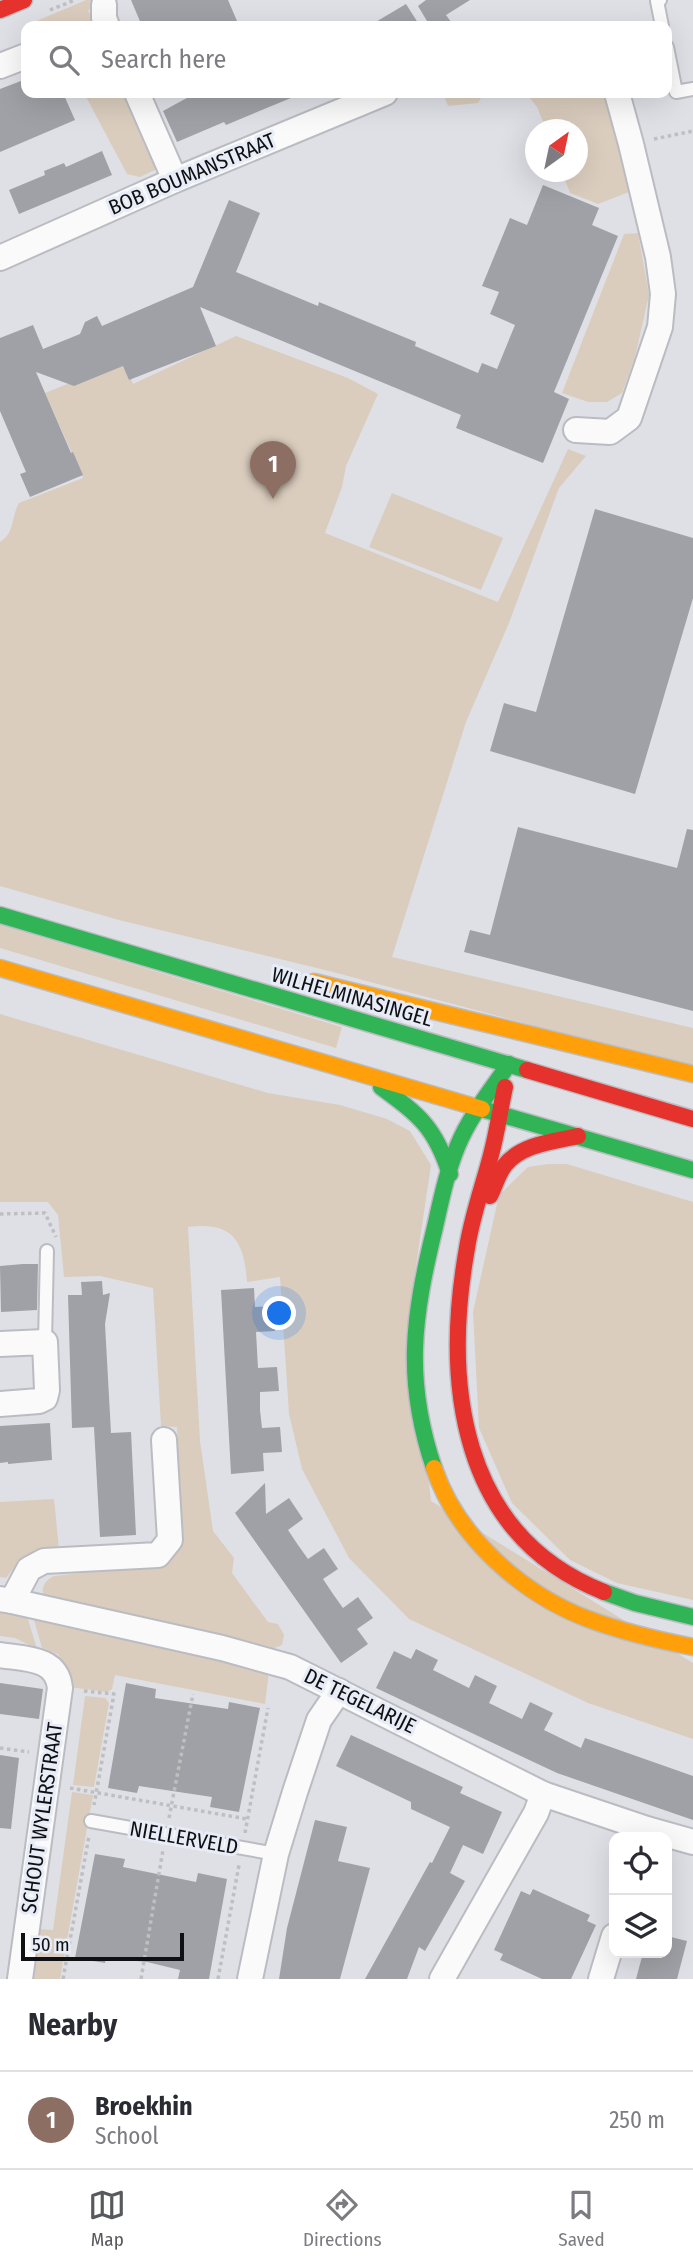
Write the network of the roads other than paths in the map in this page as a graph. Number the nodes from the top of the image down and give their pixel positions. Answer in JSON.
{"nodes":[{"id":1,"x":24,"y":0,"type":"edge"},
{"id":2,"x":660,"y":0,"type":"edge"},
{"id":3,"x":0,"y":10,"type":"edge"},
{"id":4,"x":661,"y":21,"type":"edge"},
{"id":5,"x":21,"y":58,"type":"edge"},
{"id":6,"x":0,"y":66,"type":"edge"},
{"id":7,"x":672,"y":72,"type":"edge"},
{"id":8,"x":693,"y":89,"type":"edge"},
{"id":9,"x":138,"y":98,"type":"edge"},
{"id":10,"x":373,"y":98,"type":"edge"},
{"id":11,"x":618,"y":98,"type":"edge"},
{"id":12,"x":175,"y":180,"type":"junction"},
{"id":13,"x":0,"y":258,"type":"edge"},
{"id":14,"x":576,"y":430,"type":"dead end"},
{"id":15,"x":0,"y":915,"type":"edge"},
{"id":16,"x":120,"y":951,"type":"junction"},
{"id":17,"x":0,"y":968,"type":"edge"},
{"id":18,"x":241,"y":969,"type":"dead end"},
{"id":19,"x":294,"y":977,"type":"dead end"},
{"id":20,"x":509,"y":1064,"type":"junction"},
{"id":21,"x":363,"y":1073,"type":"junction"},
{"id":22,"x":693,"y":1074,"type":"edge"},
{"id":23,"x":480,"y":1106,"type":"junction"},
{"id":24,"x":500,"y":1113,"type":"junction"},
{"id":25,"x":693,"y":1119,"type":"edge"},
{"id":26,"x":579,"y":1136,"type":"junction"},
{"id":27,"x":693,"y":1170,"type":"edge"},
{"id":28,"x":450,"y":1174,"type":"junction"},
{"id":29,"x":467,"y":1249,"type":"junction"},
{"id":30,"x":47,"y":1251,"type":"road end"},
{"id":31,"x":45,"y":1342,"type":"junction"},
{"id":32,"x":0,"y":1344,"type":"edge"},
{"id":33,"x":0,"y":1404,"type":"edge"},
{"id":34,"x":164,"y":1440,"type":"dead end"},
{"id":35,"x":6,"y":1600,"type":"edge"},
{"id":36,"x":693,"y":1617,"type":"edge"},
{"id":37,"x":693,"y":1647,"type":"edge"},
{"id":38,"x":0,"y":1655,"type":"edge"},
{"id":39,"x":339,"y":1691,"type":"junction"},
{"id":40,"x":542,"y":1794,"type":"junction"},
{"id":41,"x":92,"y":1821,"type":"dead end"},
{"id":42,"x":643,"y":1832,"type":"edge"},
{"id":43,"x":672,"y":1838,"type":"edge"},
{"id":44,"x":693,"y":1842,"type":"edge"},
{"id":45,"x":276,"y":1854,"type":"junction"},
{"id":46,"x":609,"y":1953,"type":"edge"},
{"id":47,"x":14,"y":1971,"type":"edge"},
{"id":48,"x":250,"y":1979,"type":"edge"},
{"id":49,"x":442,"y":1979,"type":"edge"},
{"id":50,"x":601,"y":1979,"type":"edge"}],
"edges":[{"from":1,"to":3,"type":"main road"},
{"from":2,"to":4,"type":"lane"},
{"from":5,"to":6,"type":"street"},
{"from":7,"to":8,"type":"lane"},
{"from":9,"to":12,"type":"street"},
{"from":10,"to":12,"type":"street","name":"BOB BOUMANSTRAAT"},
{"from":11,"to":14,"type":"street"},
{"from":12,"to":13,"type":"street","name":"BOB BOUMANSTRAAT"},
{"from":15,"to":16,"type":"main road","name":"WILHELMINASINGEL"},
{"from":16,"to":18,"type":"main road"},
{"from":16,"to":20,"type":"main road","name":"WILHELMINASINGEL"},
{"from":17,"to":21,"type":"main road"},
{"from":19,"to":22,"type":"main road"},
{"from":20,"to":23,"type":"main road"},
{"from":20,"to":24,"type":"main road"},
{"from":20,"to":25,"type":"main road","name":"WILHELMINASINGEL"},
{"from":21,"to":23,"type":"main road"},
{"from":21,"to":28,"type":"main road"},
{"from":23,"to":24,"type":"main road"},
{"from":23,"to":28,"type":"main road"},
{"from":24,"to":26,"type":"main road"},
{"from":24,"to":29,"type":"main road"},
{"from":26,"to":27,"type":"main road"},
{"from":26,"to":29,"type":"main road"},
{"from":28,"to":37,"type":"main road"},
{"from":29,"to":36,"type":"main road"},
{"from":30,"to":31,"type":"lane"},
{"from":31,"to":32,"type":"street"},
{"from":31,"to":33,"type":"street"},
{"from":34,"to":35,"type":"street"},
{"from":35,"to":39,"type":"street","name":"DE TEGELARIJE"},
{"from":38,"to":47,"type":"street","name":"SCHOUT WYLERSTRAAT"},
{"from":39,"to":40,"type":"street","name":"DE TEGELARIJE"},
{"from":39,"to":45,"type":"street"},
{"from":40,"to":42,"type":"street","name":"DE TEGELARIJE"},
{"from":40,"to":49,"type":"street"},
{"from":41,"to":45,"type":"lane","name":"NIELLERVELD"},
{"from":43,"to":44,"type":"street","name":"DE TEGELARIJE"},
{"from":45,"to":48,"type":"street"},
{"from":46,"to":50,"type":"street"}]}
